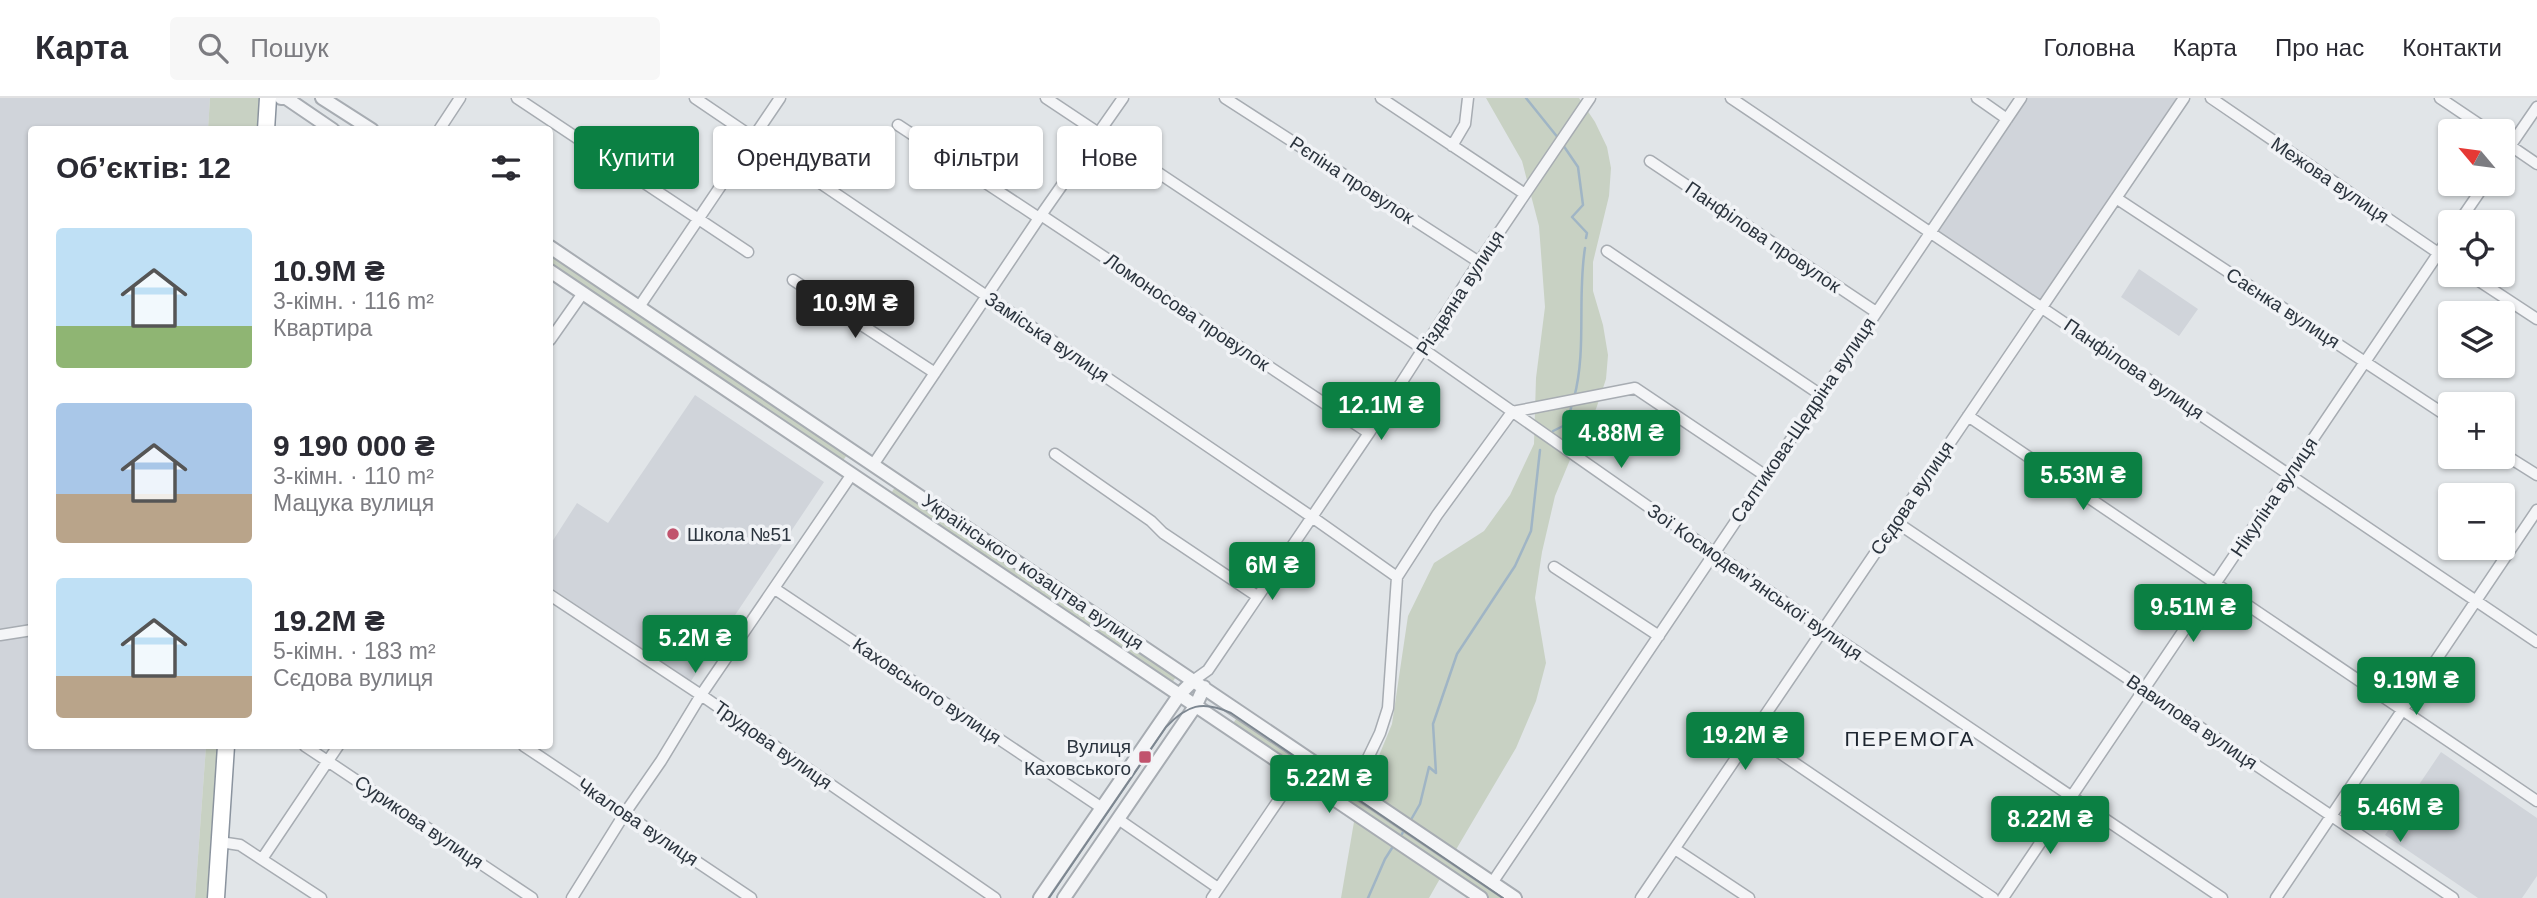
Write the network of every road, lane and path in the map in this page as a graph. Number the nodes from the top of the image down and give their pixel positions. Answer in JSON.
{"nodes":[{"id":1,"x":268,"y":98,"type":"edge"},
{"id":2,"x":281,"y":98,"type":"edge"},
{"id":3,"x":322,"y":98,"type":"edge"},
{"id":4,"x":460,"y":98,"type":"edge"},
{"id":5,"x":517,"y":98,"type":"edge"},
{"id":6,"x":695,"y":98,"type":"edge"},
{"id":7,"x":780,"y":98,"type":"edge"},
{"id":8,"x":1046,"y":98,"type":"edge"},
{"id":9,"x":1123,"y":98,"type":"edge"},
{"id":10,"x":1225,"y":98,"type":"edge"},
{"id":11,"x":1381,"y":98,"type":"edge"},
{"id":12,"x":1468,"y":98,"type":"edge"},
{"id":13,"x":1590,"y":98,"type":"edge"},
{"id":14,"x":1731,"y":98,"type":"edge"},
{"id":15,"x":1977,"y":98,"type":"edge"},
{"id":16,"x":2021,"y":98,"type":"edge"},
{"id":17,"x":2184,"y":98,"type":"edge"},
{"id":18,"x":2211,"y":98,"type":"edge"},
{"id":19,"x":2440,"y":98,"type":"edge"},
{"id":20,"x":2537,"y":107,"type":"edge"},
{"id":21,"x":2007,"y":119,"type":"junction"},
{"id":22,"x":2471,"y":119,"type":"edge"},
{"id":23,"x":898,"y":125,"type":"dead end"},
{"id":24,"x":266,"y":126,"type":"edge"},
{"id":25,"x":327,"y":126,"type":"edge"},
{"id":26,"x":366,"y":126,"type":"edge"},
{"id":27,"x":442,"y":126,"type":"edge"},
{"id":28,"x":737,"y":126,"type":"edge"},
{"id":29,"x":761,"y":126,"type":"edge"},
{"id":30,"x":1088,"y":126,"type":"edge"},
{"id":31,"x":1103,"y":126,"type":"edge"},
{"id":32,"x":2515,"y":133,"type":"edge"},
{"id":33,"x":1452,"y":146,"type":"junction"},
{"id":34,"x":2515,"y":149,"type":"edge"},
{"id":35,"x":1650,"y":161,"type":"dead end"},
{"id":36,"x":2537,"y":164,"type":"edge"},
{"id":37,"x":1162,"y":176,"type":"edge"},
{"id":38,"x":718,"y":189,"type":"edge"},
{"id":39,"x":830,"y":189,"type":"edge"},
{"id":40,"x":1059,"y":189,"type":"edge"},
{"id":41,"x":1525,"y":194,"type":"junction"},
{"id":42,"x":2116,"y":198,"type":"junction"},
{"id":43,"x":1040,"y":216,"type":"junction"},
{"id":44,"x":698,"y":219,"type":"junction"},
{"id":45,"x":1930,"y":231,"type":"junction"},
{"id":46,"x":553,"y":249,"type":"edge"},
{"id":47,"x":748,"y":251,"type":"dead end"},
{"id":48,"x":1607,"y":251,"type":"dead end"},
{"id":49,"x":2438,"y":254,"type":"joint"},
{"id":50,"x":1479,"y":262,"type":"junction"},
{"id":51,"x":553,"y":273,"type":"edge"},
{"id":52,"x":793,"y":280,"type":"dead end"},
{"id":53,"x":2488,"y":287,"type":"edge"},
{"id":54,"x":583,"y":293,"type":"junction"},
{"id":55,"x":986,"y":296,"type":"junction"},
{"id":56,"x":639,"y":307,"type":"junction"},
{"id":57,"x":2042,"y":307,"type":"junction"},
{"id":58,"x":1876,"y":312,"type":"junction"},
{"id":59,"x":2537,"y":319,"type":"edge"},
{"id":60,"x":553,"y":336,"type":"edge"},
{"id":61,"x":1423,"y":349,"type":"junction"},
{"id":62,"x":2365,"y":362,"type":"junction"},
{"id":63,"x":935,"y":373,"type":"junction"},
{"id":64,"x":1821,"y":395,"type":"junction"},
{"id":65,"x":2438,"y":410,"type":"edge"},
{"id":66,"x":1511,"y":412,"type":"junction"},
{"id":67,"x":1968,"y":416,"type":"junction"},
{"id":68,"x":1368,"y":433,"type":"junction"},
{"id":69,"x":1055,"y":454,"type":"dead end"},
{"id":70,"x":868,"y":461,"type":"junction"},
{"id":71,"x":2515,"y":461,"type":"edge"},
{"id":72,"x":2289,"y":474,"type":"junction"},
{"id":73,"x":2537,"y":475,"type":"edge"},
{"id":74,"x":1766,"y":476,"type":"junction"},
{"id":75,"x":857,"y":477,"type":"junction"},
{"id":76,"x":2537,"y":510,"type":"edge"},
{"id":77,"x":1312,"y":517,"type":"junction"},
{"id":78,"x":1896,"y":522,"type":"junction"},
{"id":79,"x":1714,"y":554,"type":"junction"},
{"id":80,"x":1554,"y":567,"type":"dead end"},
{"id":81,"x":1397,"y":578,"type":"junction"},
{"id":82,"x":2216,"y":583,"type":"junction"},
{"id":83,"x":775,"y":589,"type":"junction"},
{"id":84,"x":1257,"y":596,"type":"junction"},
{"id":85,"x":553,"y":597,"type":"edge"},
{"id":86,"x":2476,"y":601,"type":"junction"},
{"id":87,"x":1823,"y":629,"type":"junction"},
{"id":88,"x":28,"y":631,"type":"edge"},
{"id":89,"x":0,"y":635,"type":"edge"},
{"id":90,"x":1659,"y":636,"type":"junction"},
{"id":91,"x":2537,"y":642,"type":"edge"},
{"id":92,"x":1199,"y":683,"type":"junction"},
{"id":93,"x":2144,"y":689,"type":"junction"},
{"id":94,"x":1180,"y":694,"type":"junction"},
{"id":95,"x":701,"y":695,"type":"junction"},
{"id":96,"x":1196,"y":705,"type":"junction"},
{"id":97,"x":2402,"y":709,"type":"junction"},
{"id":98,"x":1752,"y":734,"type":"junction"},
{"id":99,"x":226,"y":749,"type":"edge"},
{"id":100,"x":311,"y":749,"type":"edge"},
{"id":101,"x":336,"y":749,"type":"edge"},
{"id":102,"x":529,"y":749,"type":"edge"},
{"id":103,"x":328,"y":760,"type":"junction"},
{"id":104,"x":1297,"y":773,"type":"junction"},
{"id":105,"x":1353,"y":789,"type":"junction"},
{"id":106,"x":2071,"y":797,"type":"junction"},
{"id":107,"x":2537,"y":800,"type":"edge"},
{"id":108,"x":1102,"y":808,"type":"junction"},
{"id":109,"x":625,"y":813,"type":"junction"},
{"id":110,"x":2331,"y":816,"type":"junction"},
{"id":111,"x":1118,"y":819,"type":"junction"},
{"id":112,"x":220,"y":842,"type":"junction"},
{"id":113,"x":1675,"y":849,"type":"junction"},
{"id":114,"x":262,"y":859,"type":"junction"},
{"id":115,"x":1492,"y":883,"type":"junction"},
{"id":116,"x":1218,"y":888,"type":"junction"},
{"id":117,"x":216,"y":898,"type":"edge"},
{"id":118,"x":321,"y":898,"type":"edge"},
{"id":119,"x":532,"y":898,"type":"edge"},
{"id":120,"x":572,"y":898,"type":"edge"},
{"id":121,"x":751,"y":898,"type":"edge"},
{"id":122,"x":995,"y":898,"type":"edge"},
{"id":123,"x":1041,"y":898,"type":"edge"},
{"id":124,"x":1064,"y":898,"type":"edge"},
{"id":125,"x":1212,"y":898,"type":"edge"},
{"id":126,"x":1480,"y":898,"type":"edge"},
{"id":127,"x":1515,"y":898,"type":"edge"},
{"id":128,"x":1641,"y":898,"type":"edge"},
{"id":129,"x":1749,"y":898,"type":"edge"},
{"id":130,"x":1993,"y":898,"type":"edge"},
{"id":131,"x":2003,"y":898,"type":"edge"},
{"id":132,"x":2222,"y":898,"type":"edge"},
{"id":133,"x":2276,"y":898,"type":"edge"},
{"id":134,"x":2453,"y":898,"type":"edge"}],
"edges":[{"from":1,"to":24,"type":"highway"},
{"from":2,"to":25,"type":"street"},
{"from":3,"to":26,"type":"street"},
{"from":4,"to":27,"type":"street"},
{"from":5,"to":44,"type":"street"},
{"from":6,"to":28,"type":"street","name":"Заміська вулиця"},
{"from":7,"to":29,"type":"street"},
{"from":8,"to":30,"type":"street","name":"Зої Космодем’янської вулиця"},
{"from":9,"to":31,"type":"street"},
{"from":10,"to":50,"type":"street","name":"Рєпіна провулок"},
{"from":11,"to":33,"type":"street"},
{"from":12,"to":33,"type":"street"},
{"from":13,"to":41,"type":"street","name":"Різдвяна вулиця"},
{"from":14,"to":45,"type":"street","name":"Панфілова вулиця"},
{"from":15,"to":21,"type":"street"},
{"from":16,"to":21,"type":"street","name":"Салтикова-Щедріна вулиця"},
{"from":17,"to":42,"type":"street","name":"Сєдова вулиця"},
{"from":18,"to":49,"type":"street","name":"Межова вулиця"},
{"from":19,"to":22,"type":"street"},
{"from":20,"to":32,"type":"street"},
{"from":21,"to":45,"type":"street","name":"Салтикова-Щедріна вулиця"},
{"from":23,"to":43,"type":"street","name":"Ломоносова провулок"},
{"from":33,"to":41,"type":"street"},
{"from":34,"to":36,"type":"street"},
{"from":35,"to":58,"type":"street","name":"Панфілова провулок"},
{"from":37,"to":61,"type":"street","name":"Зої Космодем’янської вулиця"},
{"from":38,"to":44,"type":"street"},
{"from":39,"to":55,"type":"street","name":"Заміська вулиця"},
{"from":40,"to":43,"type":"street"},
{"from":41,"to":50,"type":"street","name":"Різдвяна вулиця"},
{"from":42,"to":57,"type":"street","name":"Сєдова вулиця"},
{"from":42,"to":62,"type":"street","name":"Саєнка вулиця"},
{"from":43,"to":55,"type":"street"},
{"from":43,"to":68,"type":"street","name":"Ломоносова провулок"},
{"from":44,"to":47,"type":"street"},
{"from":44,"to":56,"type":"street"},
{"from":45,"to":57,"type":"street","name":"Панфілова вулиця"},
{"from":45,"to":58,"type":"street","name":"Салтикова-Щедріна вулиця"},
{"from":46,"to":56,"type":"street","name":"Українського козацтва вулиця"},
{"from":48,"to":64,"type":"street"},
{"from":49,"to":62,"type":"street","name":"Нікуліна вулиця"},
{"from":50,"to":61,"type":"street","name":"Різдвяна вулиця"},
{"from":51,"to":54,"type":"street","name":"Українського козацтва вулиця"},
{"from":52,"to":63,"type":"street"},
{"from":53,"to":59,"type":"street"},
{"from":54,"to":60,"type":"street"},
{"from":54,"to":75,"type":"street","name":"Українського козацтва вулиця"},
{"from":55,"to":63,"type":"street"},
{"from":55,"to":77,"type":"street","name":"Заміська вулиця"},
{"from":56,"to":70,"type":"street","name":"Українського козацтва вулиця"},
{"from":57,"to":67,"type":"street","name":"Сєдова вулиця"},
{"from":57,"to":72,"type":"street","name":"Панфілова вулиця"},
{"from":58,"to":64,"type":"street","name":"Салтикова-Щедріна вулиця"},
{"from":61,"to":66,"type":"street","name":"Зої Космодем’янської вулиця"},
{"from":61,"to":68,"type":"street","name":"Різдвяна вулиця"},
{"from":62,"to":65,"type":"street","name":"Саєнка вулиця"},
{"from":62,"to":72,"type":"street","name":"Нікуліна вулиця"},
{"from":63,"to":70,"type":"street"},
{"from":64,"to":74,"type":"street","name":"Салтикова-Щедріна вулиця"},
{"from":66,"to":74,"type":"street"},
{"from":66,"to":79,"type":"street","name":"Зої Космодем’янської вулиця"},
{"from":66,"to":81,"type":"street"},
{"from":67,"to":78,"type":"street","name":"Сєдова вулиця"},
{"from":67,"to":82,"type":"street"},
{"from":68,"to":77,"type":"street","name":"Різдвяна вулиця"},
{"from":69,"to":84,"type":"street"},
{"from":70,"to":75,"type":"street"},
{"from":70,"to":92,"type":"street","name":"Українського козацтва вулиця"},
{"from":71,"to":73,"type":"street"},
{"from":72,"to":82,"type":"street","name":"Нікуліна вулиця"},
{"from":72,"to":86,"type":"street","name":"Панфілова вулиця"},
{"from":74,"to":79,"type":"street","name":"Салтикова-Щедріна вулиця"},
{"from":75,"to":83,"type":"street"},
{"from":75,"to":94,"type":"street","name":"Українського козацтва вулиця"},
{"from":76,"to":86,"type":"street"},
{"from":77,"to":81,"type":"street","name":"Заміська вулиця"},
{"from":77,"to":84,"type":"street","name":"Різдвяна вулиця"},
{"from":78,"to":87,"type":"street","name":"Сєдова вулиця"},
{"from":78,"to":93,"type":"street","name":"Вавилова вулиця"},
{"from":79,"to":87,"type":"street","name":"Зої Космодем’янської вулиця"},
{"from":79,"to":90,"type":"street","name":"Салтикова-Щедріна вулиця"},
{"from":80,"to":90,"type":"street"},
{"from":81,"to":105,"type":"street"},
{"from":82,"to":93,"type":"street","name":"Нікуліна вулиця"},
{"from":82,"to":97,"type":"street"},
{"from":83,"to":95,"type":"street"},
{"from":83,"to":108,"type":"street","name":"Каховського вулиця"},
{"from":84,"to":92,"type":"street","name":"Різдвяна вулиця"},
{"from":85,"to":95,"type":"street","name":"Трудова вулиця"},
{"from":86,"to":91,"type":"street","name":"Панфілова вулиця"},
{"from":86,"to":97,"type":"street"},
{"from":87,"to":98,"type":"street","name":"Сєдова вулиця"},
{"from":87,"to":106,"type":"street","name":"Зої Космодем’янської вулиця"},
{"from":88,"to":89,"type":"street"},
{"from":90,"to":115,"type":"street","name":"Салтикова-Щедріна вулиця"},
{"from":92,"to":94,"type":"street"},
{"from":92,"to":96,"type":"street","name":"Різдвяна вулиця"},
{"from":92,"to":105,"type":"street","name":"Українського козацтва вулиця"},
{"from":93,"to":106,"type":"street","name":"Нікуліна вулиця"},
{"from":93,"to":110,"type":"street","name":"Вавилова вулиця"},
{"from":94,"to":96,"type":"street","name":"Українського козацтва вулиця"},
{"from":94,"to":108,"type":"street"},
{"from":95,"to":109,"type":"street"},
{"from":95,"to":122,"type":"street","name":"Трудова вулиця"},
{"from":96,"to":104,"type":"street","name":"Українського козацтва вулиця"},
{"from":96,"to":111,"type":"street","name":"Різдвяна вулиця"},
{"from":97,"to":107,"type":"street"},
{"from":97,"to":110,"type":"street"},
{"from":98,"to":113,"type":"street","name":"Сєдова вулиця"},
{"from":98,"to":130,"type":"street"},
{"from":99,"to":112,"type":"highway"},
{"from":100,"to":103,"type":"street","name":"Сурикова вулиця"},
{"from":101,"to":103,"type":"street"},
{"from":102,"to":109,"type":"street","name":"Чкалова вулиця"},
{"from":103,"to":114,"type":"street"},
{"from":103,"to":119,"type":"street","name":"Сурикова вулиця"},
{"from":104,"to":116,"type":"street"},
{"from":104,"to":126,"type":"street","name":"Українського козацтва вулиця"},
{"from":105,"to":115,"type":"street","name":"Українського козацтва вулиця"},
{"from":106,"to":131,"type":"street","name":"Нікуліна вулиця"},
{"from":106,"to":132,"type":"street","name":"Зої Космодем’янської вулиця"},
{"from":108,"to":111,"type":"street","name":"Каховського вулиця"},
{"from":108,"to":123,"type":"street"},
{"from":109,"to":120,"type":"street"},
{"from":109,"to":121,"type":"street","name":"Чкалова вулиця"},
{"from":110,"to":133,"type":"street"},
{"from":110,"to":134,"type":"street","name":"Вавилова вулиця"},
{"from":111,"to":116,"type":"street","name":"Каховського вулиця"},
{"from":111,"to":124,"type":"street","name":"Різдвяна вулиця"},
{"from":112,"to":114,"type":"street"},
{"from":112,"to":117,"type":"highway"},
{"from":113,"to":128,"type":"street","name":"Сєдова вулиця"},
{"from":113,"to":129,"type":"street"},
{"from":114,"to":118,"type":"street"},
{"from":115,"to":127,"type":"street","name":"Українського козацтва вулиця"},
{"from":116,"to":125,"type":"street"}]}
